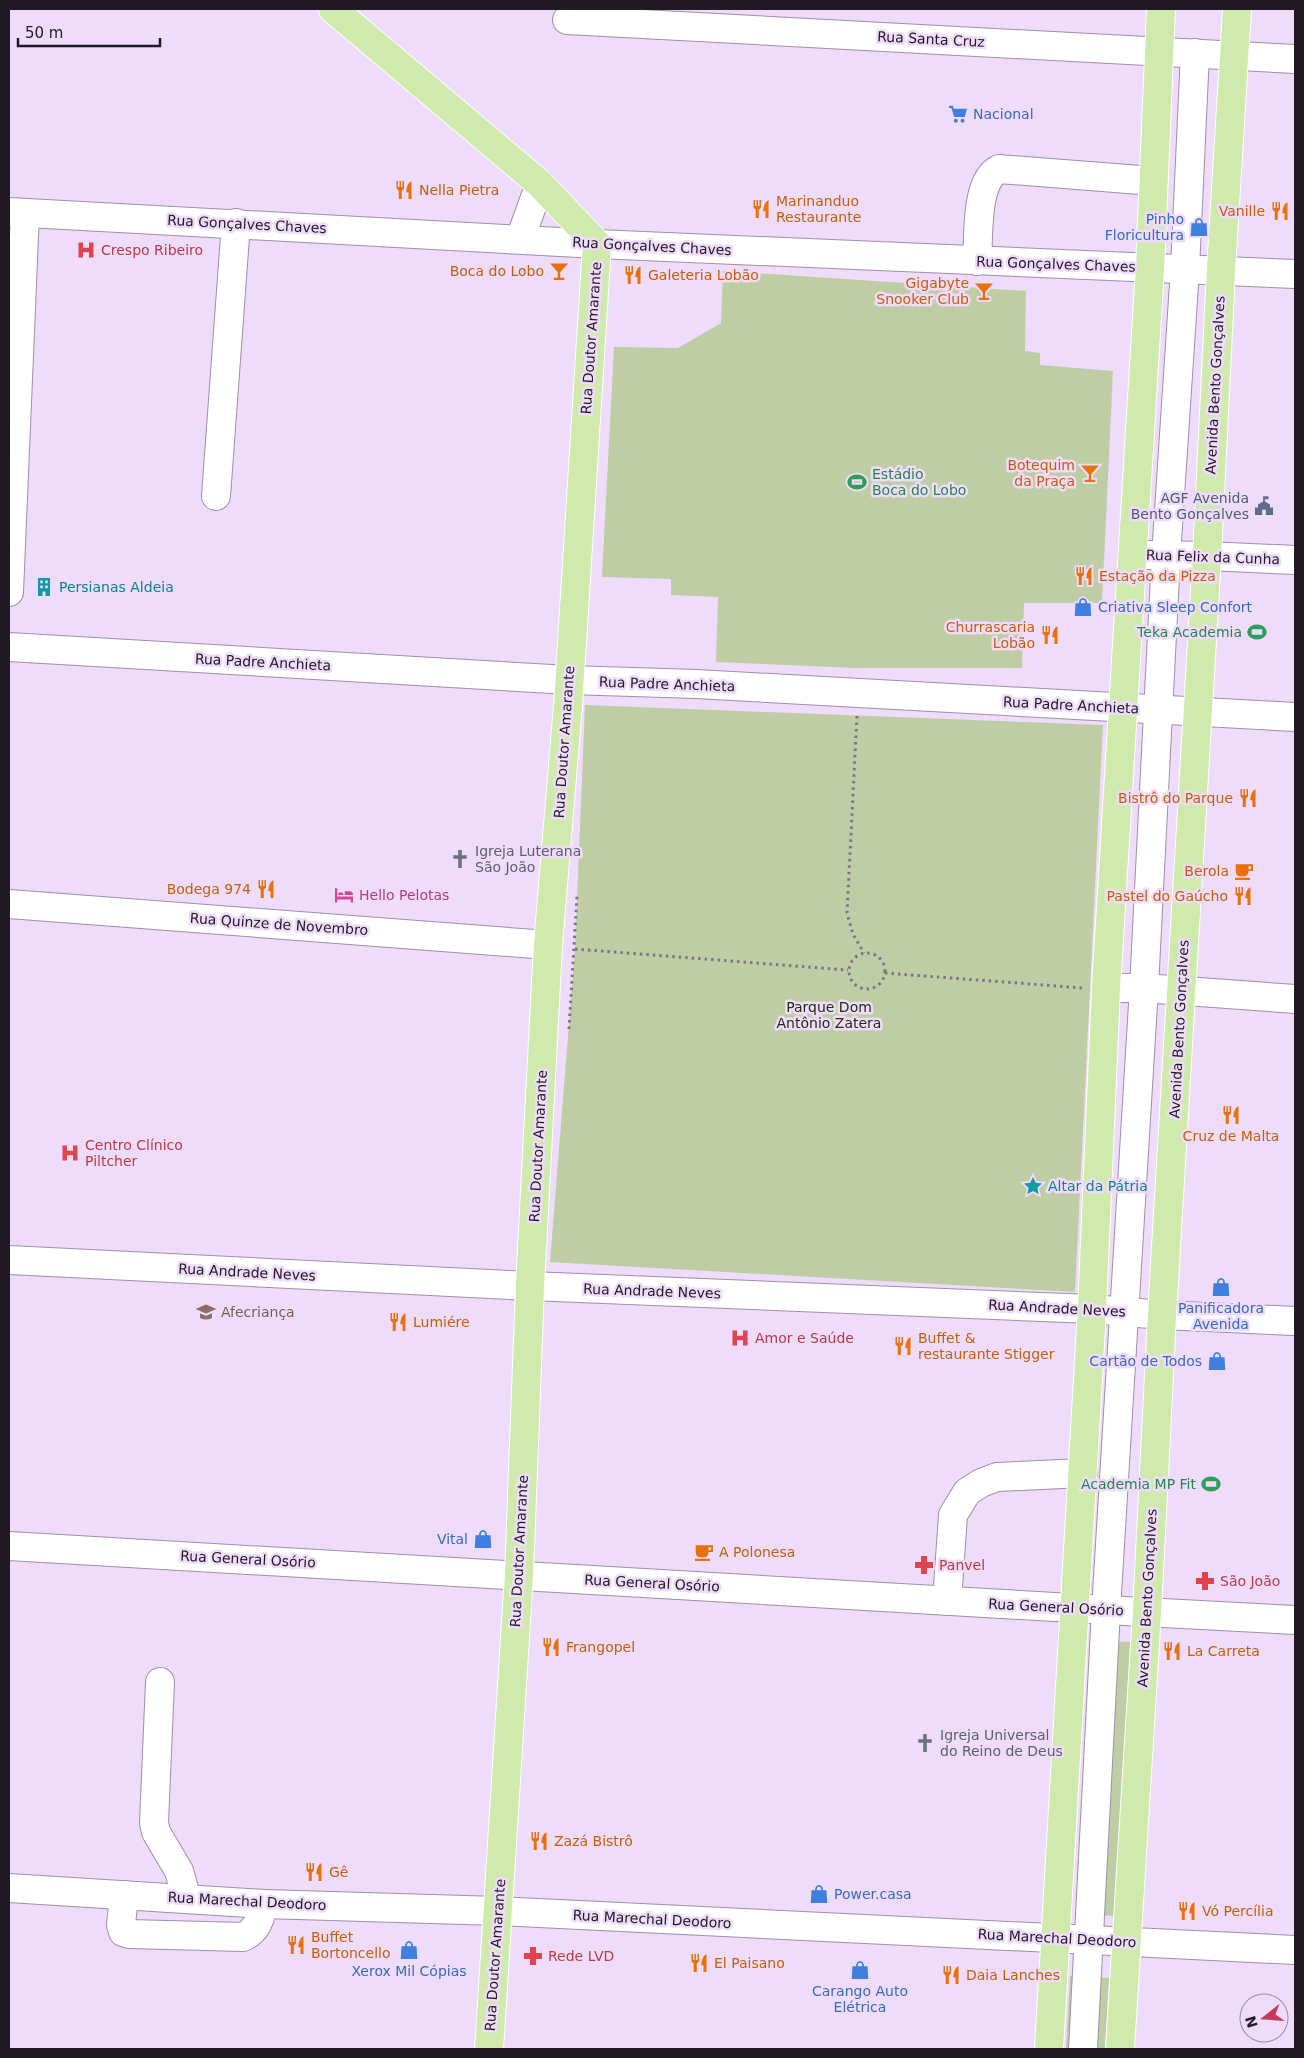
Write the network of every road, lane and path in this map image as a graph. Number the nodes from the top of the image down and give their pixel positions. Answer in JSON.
{"nodes":[{"id":1,"x":333,"y":9,"type":"edge"},
{"id":2,"x":1161,"y":9,"type":"edge"},
{"id":3,"x":1237,"y":9,"type":"edge"},
{"id":4,"x":567,"y":20,"type":"dead end"},
{"id":5,"x":1158,"y":51,"type":"junction"},
{"id":6,"x":1195,"y":53,"type":"junction"},
{"id":7,"x":1235,"y":56,"type":"junction"},
{"id":8,"x":1295,"y":59,"type":"edge"},
{"id":9,"x":1153,"y":181,"type":"junction"},
{"id":10,"x":540,"y":184,"type":"junction"},
{"id":11,"x":17,"y":212,"type":"edge"},
{"id":12,"x":236,"y":224,"type":"junction"},
{"id":13,"x":520,"y":240,"type":"junction"},
{"id":14,"x":597,"y":244,"type":"junction"},
{"id":15,"x":977,"y":260,"type":"junction"},
{"id":16,"x":1150,"y":268,"type":"junction"},
{"id":17,"x":1185,"y":269,"type":"junction"},
{"id":18,"x":1221,"y":270,"type":"junction"},
{"id":19,"x":1295,"y":274,"type":"edge"},
{"id":20,"x":216,"y":496,"type":"dead end"},
{"id":21,"x":1131,"y":555,"type":"junction"},
{"id":22,"x":1166,"y":556,"type":"junction"},
{"id":23,"x":1207,"y":556,"type":"junction"},
{"id":24,"x":1295,"y":560,"type":"edge"},
{"id":25,"x":9,"y":592,"type":"edge"},
{"id":26,"x":9,"y":647,"type":"edge"},
{"id":27,"x":569,"y":680,"type":"junction"},
{"id":28,"x":1123,"y":708,"type":"junction"},
{"id":29,"x":1158,"y":710,"type":"junction"},
{"id":30,"x":1197,"y":711,"type":"junction"},
{"id":31,"x":857,"y":716,"type":"dead end"},
{"id":32,"x":1295,"y":717,"type":"edge"},
{"id":33,"x":9,"y":904,"type":"edge"},
{"id":34,"x":548,"y":945,"type":"junction"},
{"id":35,"x":575,"y":949,"type":"dead end"},
{"id":36,"x":864,"y":953,"type":"junction"},
{"id":37,"x":848,"y":970,"type":"junction"},
{"id":38,"x":885,"y":973,"type":"junction"},
{"id":39,"x":1097,"y":988,"type":"junction"},
{"id":40,"x":1144,"y":988,"type":"junction"},
{"id":41,"x":1181,"y":991,"type":"junction"},
{"id":42,"x":1295,"y":999,"type":"edge"},
{"id":43,"x":9,"y":1260,"type":"edge"},
{"id":44,"x":530,"y":1286,"type":"junction"},
{"id":45,"x":1092,"y":1309,"type":"junction"},
{"id":46,"x":1125,"y":1311,"type":"junction"},
{"id":47,"x":1162,"y":1315,"type":"junction"},
{"id":48,"x":1295,"y":1321,"type":"edge"},
{"id":49,"x":1083,"y":1473,"type":"junction"},
{"id":50,"x":9,"y":1546,"type":"edge"},
{"id":51,"x":519,"y":1575,"type":"junction"},
{"id":52,"x":947,"y":1601,"type":"junction"},
{"id":53,"x":1075,"y":1608,"type":"junction"},
{"id":54,"x":1106,"y":1610,"type":"junction"},
{"id":55,"x":1147,"y":1612,"type":"junction"},
{"id":56,"x":1295,"y":1620,"type":"edge"},
{"id":57,"x":160,"y":1682,"type":"dead end"},
{"id":58,"x":9,"y":1888,"type":"edge"},
{"id":59,"x":124,"y":1895,"type":"junction"},
{"id":60,"x":187,"y":1899,"type":"junction"},
{"id":61,"x":264,"y":1904,"type":"junction"},
{"id":62,"x":498,"y":1911,"type":"junction"},
{"id":63,"x":1056,"y":1938,"type":"junction"},
{"id":64,"x":1089,"y":1940,"type":"junction"},
{"id":65,"x":1126,"y":1942,"type":"junction"},
{"id":66,"x":1295,"y":1950,"type":"edge"},
{"id":67,"x":489,"y":2049,"type":"edge"},
{"id":68,"x":1049,"y":2049,"type":"edge"},
{"id":69,"x":1083,"y":2049,"type":"edge"},
{"id":70,"x":1120,"y":2049,"type":"edge"}],
"edges":[{"from":1,"to":10,"type":"main road"},
{"from":2,"to":5,"type":"main road"},
{"from":3,"to":7,"type":"main road","name":"Avenida Bento Gonçalves"},
{"from":4,"to":5,"type":"street","name":"Rua Santa Cruz"},
{"from":5,"to":6,"type":"street","name":"Rua Santa Cruz"},
{"from":5,"to":9,"type":"main road"},
{"from":6,"to":7,"type":"street","name":"Rua Santa Cruz"},
{"from":6,"to":17,"type":"street"},
{"from":7,"to":8,"type":"street","name":"Rua Santa Cruz"},
{"from":7,"to":18,"type":"main road","name":"Avenida Bento Gonçalves"},
{"from":9,"to":15,"type":"street"},
{"from":9,"to":16,"type":"main road"},
{"from":10,"to":13,"type":"street"},
{"from":10,"to":14,"type":"main road"},
{"from":11,"to":12,"type":"street","name":"Rua Gonçalves Chaves"},
{"from":11,"to":25,"type":"street"},
{"from":12,"to":13,"type":"street","name":"Rua Gonçalves Chaves"},
{"from":12,"to":20,"type":"street"},
{"from":13,"to":14,"type":"street","name":"Rua Gonçalves Chaves"},
{"from":14,"to":15,"type":"street","name":"Rua Gonçalves Chaves"},
{"from":14,"to":27,"type":"main road","name":"Rua Doutor Amarante"},
{"from":15,"to":16,"type":"street","name":"Rua Gonçalves Chaves"},
{"from":16,"to":17,"type":"street","name":"Rua Gonçalves Chaves"},
{"from":16,"to":21,"type":"main road"},
{"from":17,"to":18,"type":"street","name":"Rua Gonçalves Chaves"},
{"from":17,"to":22,"type":"street"},
{"from":18,"to":19,"type":"street","name":"Rua Gonçalves Chaves"},
{"from":18,"to":23,"type":"main road","name":"Avenida Bento Gonçalves"},
{"from":21,"to":22,"type":"street","name":"Rua Felix da Cunha"},
{"from":21,"to":28,"type":"main road"},
{"from":22,"to":23,"type":"street","name":"Rua Felix da Cunha"},
{"from":22,"to":29,"type":"street"},
{"from":23,"to":24,"type":"street","name":"Rua Felix da Cunha"},
{"from":23,"to":30,"type":"main road","name":"Avenida Bento Gonçalves"},
{"from":26,"to":27,"type":"street","name":"Rua Padre Anchieta"},
{"from":27,"to":28,"type":"street","name":"Rua Padre Anchieta"},
{"from":27,"to":34,"type":"main road","name":"Rua Doutor Amarante"},
{"from":28,"to":29,"type":"street","name":"Rua Padre Anchieta"},
{"from":28,"to":39,"type":"main road"},
{"from":29,"to":30,"type":"street","name":"Rua Padre Anchieta"},
{"from":29,"to":40,"type":"street"},
{"from":30,"to":32,"type":"street","name":"Rua Padre Anchieta"},
{"from":30,"to":41,"type":"main road","name":"Avenida Bento Gonçalves"},
{"from":31,"to":36,"type":"path"},
{"from":33,"to":34,"type":"street","name":"Rua Quinze de Novembro"},
{"from":34,"to":44,"type":"main road","name":"Rua Doutor Amarante"},
{"from":35,"to":37,"type":"path"},
{"from":36,"to":37,"type":"path"},
{"from":36,"to":38,"type":"path"},
{"from":37,"to":38,"type":"path"},
{"from":38,"to":39,"type":"path"},
{"from":39,"to":40,"type":"street"},
{"from":39,"to":45,"type":"main road"},
{"from":40,"to":41,"type":"street"},
{"from":40,"to":46,"type":"street"},
{"from":41,"to":42,"type":"street"},
{"from":41,"to":47,"type":"main road","name":"Avenida Bento Gonçalves"},
{"from":43,"to":44,"type":"street","name":"Rua Andrade Neves"},
{"from":44,"to":45,"type":"street","name":"Rua Andrade Neves"},
{"from":44,"to":51,"type":"main road","name":"Rua Doutor Amarante"},
{"from":45,"to":46,"type":"street","name":"Rua Andrade Neves"},
{"from":45,"to":49,"type":"main road"},
{"from":46,"to":47,"type":"street","name":"Rua Andrade Neves"},
{"from":46,"to":54,"type":"street"},
{"from":47,"to":48,"type":"street","name":"Rua Andrade Neves"},
{"from":47,"to":55,"type":"main road","name":"Avenida Bento Gonçalves"},
{"from":49,"to":52,"type":"street"},
{"from":49,"to":53,"type":"main road"},
{"from":50,"to":51,"type":"street","name":"Rua General Osório"},
{"from":51,"to":52,"type":"street","name":"Rua General Osório"},
{"from":51,"to":62,"type":"main road","name":"Rua Doutor Amarante"},
{"from":52,"to":53,"type":"street","name":"Rua General Osório"},
{"from":53,"to":54,"type":"street","name":"Rua General Osório"},
{"from":53,"to":63,"type":"main road"},
{"from":54,"to":55,"type":"street","name":"Rua General Osório"},
{"from":54,"to":64,"type":"street"},
{"from":55,"to":56,"type":"street","name":"Rua General Osório"},
{"from":55,"to":65,"type":"main road","name":"Avenida Bento Gonçalves"},
{"from":57,"to":60,"type":"street"},
{"from":58,"to":59,"type":"street","name":"Rua Marechal Deodoro"},
{"from":59,"to":60,"type":"street","name":"Rua Marechal Deodoro"},
{"from":59,"to":61,"type":"street"},
{"from":60,"to":61,"type":"street","name":"Rua Marechal Deodoro"},
{"from":61,"to":62,"type":"street","name":"Rua Marechal Deodoro"},
{"from":62,"to":63,"type":"street","name":"Rua Marechal Deodoro"},
{"from":62,"to":67,"type":"main road","name":"Rua Doutor Amarante"},
{"from":63,"to":64,"type":"street","name":"Rua Marechal Deodoro"},
{"from":63,"to":68,"type":"main road"},
{"from":64,"to":65,"type":"street","name":"Rua Marechal Deodoro"},
{"from":64,"to":69,"type":"street"},
{"from":65,"to":66,"type":"street","name":"Rua Marechal Deodoro"},
{"from":65,"to":70,"type":"main road","name":"Avenida Bento Gonçalves"}]}
